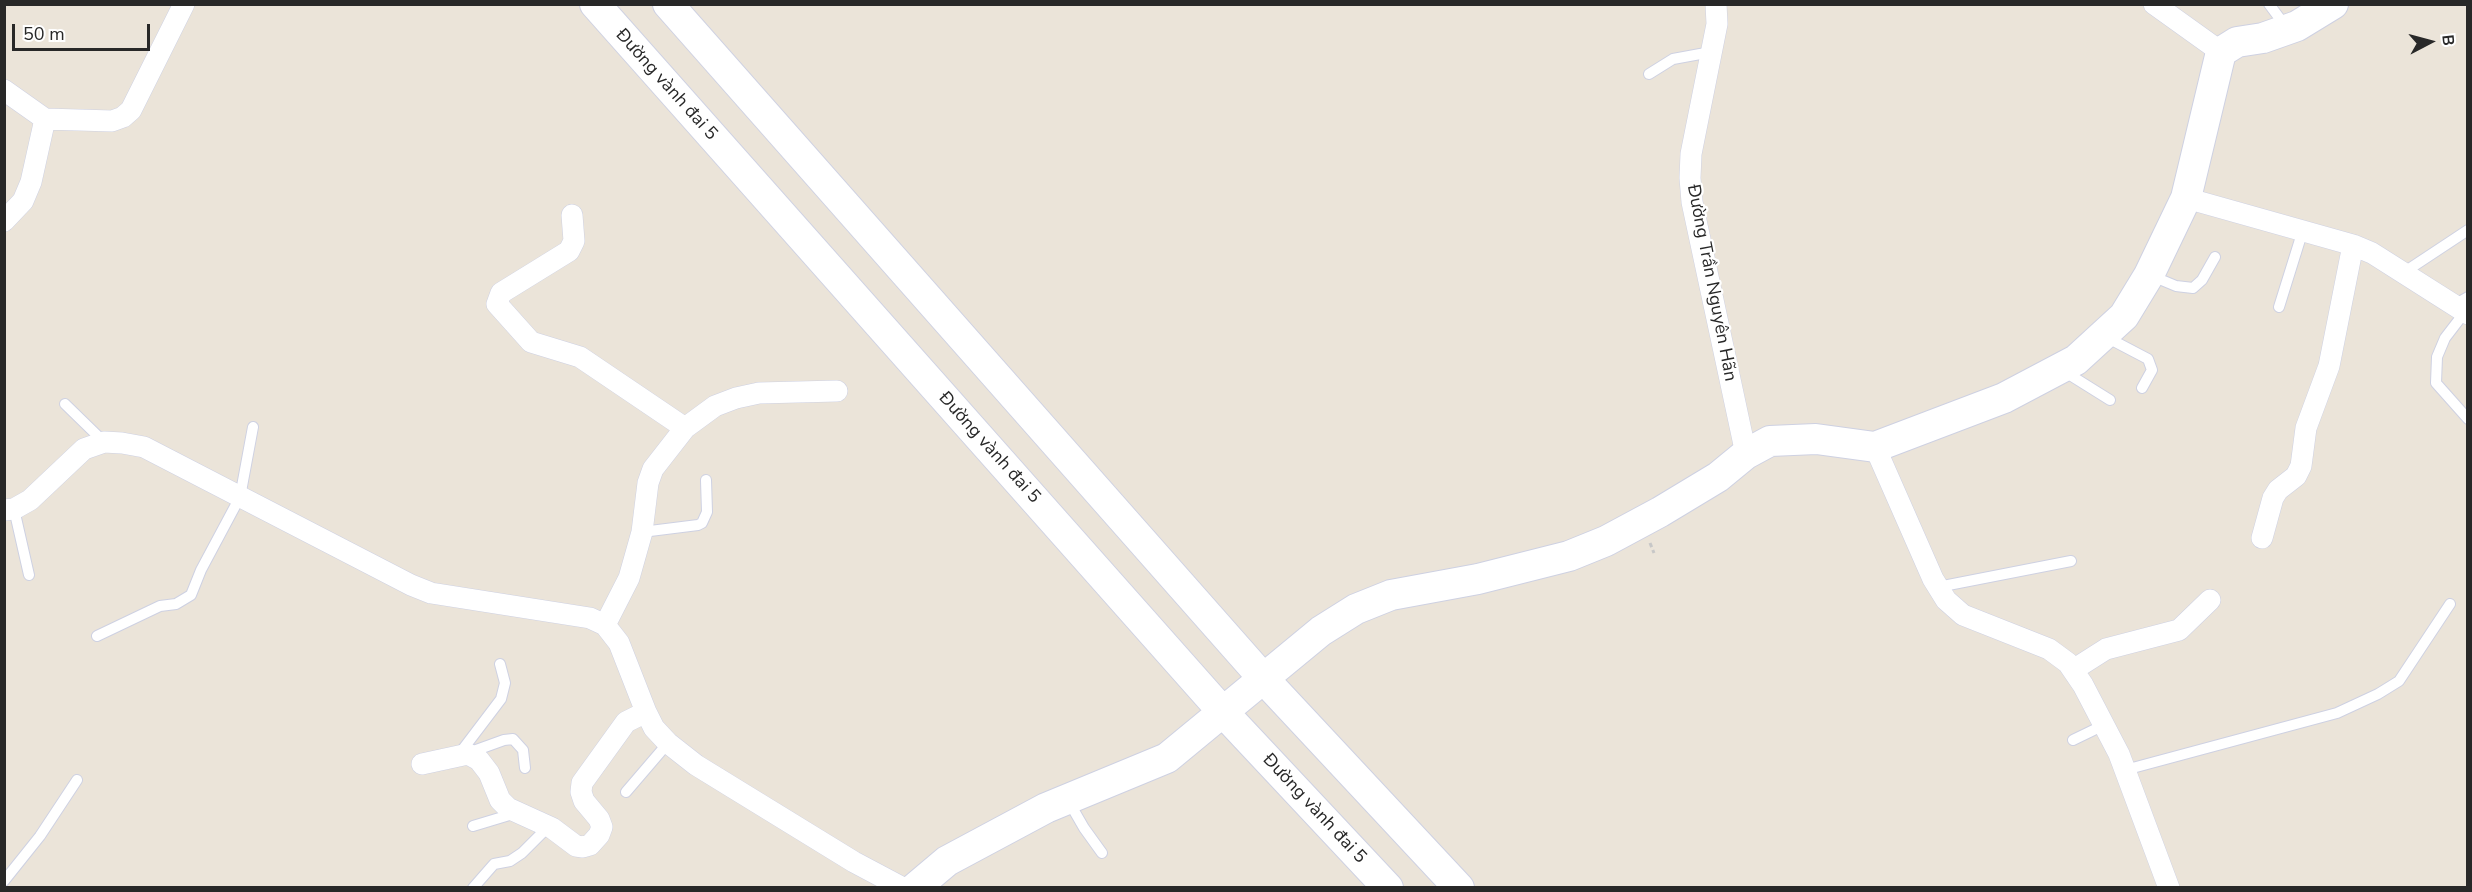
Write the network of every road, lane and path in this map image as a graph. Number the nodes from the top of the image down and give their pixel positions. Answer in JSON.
{"nodes":[{"id":1,"x":184,"y":4,"type":"edge"},
{"id":2,"x":595,"y":4,"type":"edge"},
{"id":3,"x":668,"y":4,"type":"edge"},
{"id":4,"x":1716,"y":4,"type":"edge"},
{"id":5,"x":2154,"y":4,"type":"edge"},
{"id":6,"x":2269,"y":4,"type":"edge"},
{"id":7,"x":2332,"y":4,"type":"edge"},
{"id":8,"x":2288,"y":30,"type":"junction"},
{"id":9,"x":1711,"y":52,"type":"junction"},
{"id":10,"x":2221,"y":52,"type":"junction"},
{"id":11,"x":1649,"y":74,"type":"dead end"},
{"id":12,"x":4,"y":90,"type":"edge"},
{"id":13,"x":45,"y":119,"type":"junction"},
{"id":14,"x":2186,"y":198,"type":"junction"},
{"id":15,"x":572,"y":215,"type":"dead end"},
{"id":16,"x":4,"y":221,"type":"edge"},
{"id":17,"x":2303,"y":230,"type":"junction"},
{"id":18,"x":2468,"y":230,"type":"edge"},
{"id":19,"x":2353,"y":245,"type":"junction"},
{"id":20,"x":2215,"y":257,"type":"dead end"},
{"id":21,"x":2403,"y":273,"type":"junction"},
{"id":22,"x":2149,"y":275,"type":"junction"},
{"id":23,"x":2279,"y":307,"type":"dead end"},
{"id":24,"x":2463,"y":307,"type":"edge"},
{"id":25,"x":2103,"y":336,"type":"junction"},
{"id":26,"x":2060,"y":368,"type":"junction"},
{"id":27,"x":2142,"y":388,"type":"dead end"},
{"id":28,"x":837,"y":391,"type":"dead end"},
{"id":29,"x":2110,"y":400,"type":"dead end"},
{"id":30,"x":65,"y":404,"type":"dead end"},
{"id":31,"x":2468,"y":419,"type":"edge"},
{"id":32,"x":253,"y":427,"type":"dead end"},
{"id":33,"x":685,"y":428,"type":"junction"},
{"id":34,"x":104,"y":442,"type":"junction"},
{"id":35,"x":1875,"y":447,"type":"junction"},
{"id":36,"x":1746,"y":454,"type":"junction"},
{"id":37,"x":706,"y":480,"type":"dead end"},
{"id":38,"x":240,"y":497,"type":"junction"},
{"id":39,"x":9,"y":510,"type":"edge"},
{"id":40,"x":642,"y":532,"type":"junction"},
{"id":41,"x":2262,"y":538,"type":"dead end"},
{"id":42,"x":2071,"y":561,"type":"dead end"},
{"id":43,"x":29,"y":575,"type":"dead end"},
{"id":44,"x":1938,"y":587,"type":"junction"},
{"id":45,"x":2210,"y":600,"type":"dead end"},
{"id":46,"x":2450,"y":604,"type":"dead end"},
{"id":47,"x":604,"y":625,"type":"junction"},
{"id":48,"x":97,"y":636,"type":"dead end"},
{"id":49,"x":500,"y":664,"type":"dead end"},
{"id":50,"x":2073,"y":670,"type":"junction"},
{"id":51,"x":1263,"y":678,"type":"junction"},
{"id":52,"x":646,"y":712,"type":"junction"},
{"id":53,"x":1223,"y":712,"type":"junction"},
{"id":54,"x":2104,"y":725,"type":"junction"},
{"id":55,"x":2073,"y":740,"type":"dead end"},
{"id":56,"x":668,"y":743,"type":"junction"},
{"id":57,"x":463,"y":754,"type":"junction"},
{"id":58,"x":422,"y":764,"type":"dead end"},
{"id":59,"x":525,"y":768,"type":"dead end"},
{"id":60,"x":2125,"y":770,"type":"junction"},
{"id":61,"x":77,"y":780,"type":"dead end"},
{"id":62,"x":626,"y":792,"type":"dead end"},
{"id":63,"x":1067,"y":799,"type":"junction"},
{"id":64,"x":516,"y":813,"type":"junction"},
{"id":65,"x":473,"y":826,"type":"dead end"},
{"id":66,"x":548,"y":827,"type":"junction"},
{"id":67,"x":1102,"y":853,"type":"dead end"},
{"id":68,"x":4,"y":882,"type":"edge"},
{"id":69,"x":473,"y":888,"type":"edge"},
{"id":70,"x":903,"y":888,"type":"edge"},
{"id":71,"x":915,"y":888,"type":"edge"},
{"id":72,"x":1388,"y":888,"type":"edge"},
{"id":73,"x":1459,"y":888,"type":"edge"},
{"id":74,"x":2169,"y":888,"type":"edge"}],
"edges":[{"from":1,"to":13,"type":"street"},
{"from":2,"to":53,"type":"main road","name":"Đường vành đai 5"},
{"from":3,"to":51,"type":"main road"},
{"from":4,"to":9,"type":"street","name":"Đường Trần Nguyên Hãn"},
{"from":5,"to":10,"type":"street"},
{"from":6,"to":8,"type":"lane"},
{"from":7,"to":8,"type":"main road"},
{"from":8,"to":10,"type":"main road"},
{"from":9,"to":11,"type":"lane"},
{"from":9,"to":36,"type":"street","name":"Đường Trần Nguyên Hãn"},
{"from":10,"to":14,"type":"main road"},
{"from":12,"to":13,"type":"street"},
{"from":13,"to":16,"type":"street"},
{"from":14,"to":17,"type":"street"},
{"from":14,"to":22,"type":"main road"},
{"from":15,"to":33,"type":"street"},
{"from":17,"to":19,"type":"street"},
{"from":17,"to":23,"type":"lane"},
{"from":18,"to":21,"type":"lane"},
{"from":19,"to":21,"type":"street"},
{"from":19,"to":41,"type":"street"},
{"from":20,"to":22,"type":"lane"},
{"from":21,"to":24,"type":"street"},
{"from":22,"to":25,"type":"main road"},
{"from":24,"to":31,"type":"lane"},
{"from":25,"to":26,"type":"main road"},
{"from":25,"to":27,"type":"lane"},
{"from":26,"to":29,"type":"lane"},
{"from":26,"to":35,"type":"main road"},
{"from":28,"to":33,"type":"street"},
{"from":30,"to":34,"type":"lane"},
{"from":32,"to":38,"type":"lane"},
{"from":33,"to":40,"type":"street"},
{"from":34,"to":38,"type":"street"},
{"from":34,"to":39,"type":"street"},
{"from":35,"to":36,"type":"main road"},
{"from":35,"to":44,"type":"street"},
{"from":36,"to":51,"type":"main road"},
{"from":37,"to":40,"type":"lane"},
{"from":38,"to":47,"type":"street"},
{"from":38,"to":48,"type":"lane"},
{"from":39,"to":43,"type":"lane"},
{"from":40,"to":47,"type":"street"},
{"from":42,"to":44,"type":"lane"},
{"from":44,"to":50,"type":"street"},
{"from":45,"to":50,"type":"street"},
{"from":46,"to":60,"type":"lane"},
{"from":47,"to":52,"type":"street"},
{"from":49,"to":57,"type":"lane"},
{"from":50,"to":54,"type":"street"},
{"from":51,"to":53,"type":"main road"},
{"from":51,"to":73,"type":"main road"},
{"from":52,"to":56,"type":"street"},
{"from":52,"to":66,"type":"street"},
{"from":53,"to":63,"type":"main road"},
{"from":53,"to":72,"type":"main road","name":"Đường vành đai 5"},
{"from":54,"to":55,"type":"lane"},
{"from":54,"to":60,"type":"street"},
{"from":56,"to":62,"type":"lane"},
{"from":56,"to":70,"type":"street"},
{"from":57,"to":58,"type":"street"},
{"from":57,"to":59,"type":"lane"},
{"from":57,"to":64,"type":"street"},
{"from":60,"to":74,"type":"street"},
{"from":61,"to":68,"type":"lane"},
{"from":63,"to":67,"type":"lane"},
{"from":63,"to":71,"type":"main road"},
{"from":64,"to":65,"type":"lane"},
{"from":64,"to":66,"type":"street"},
{"from":66,"to":69,"type":"lane"}]}
